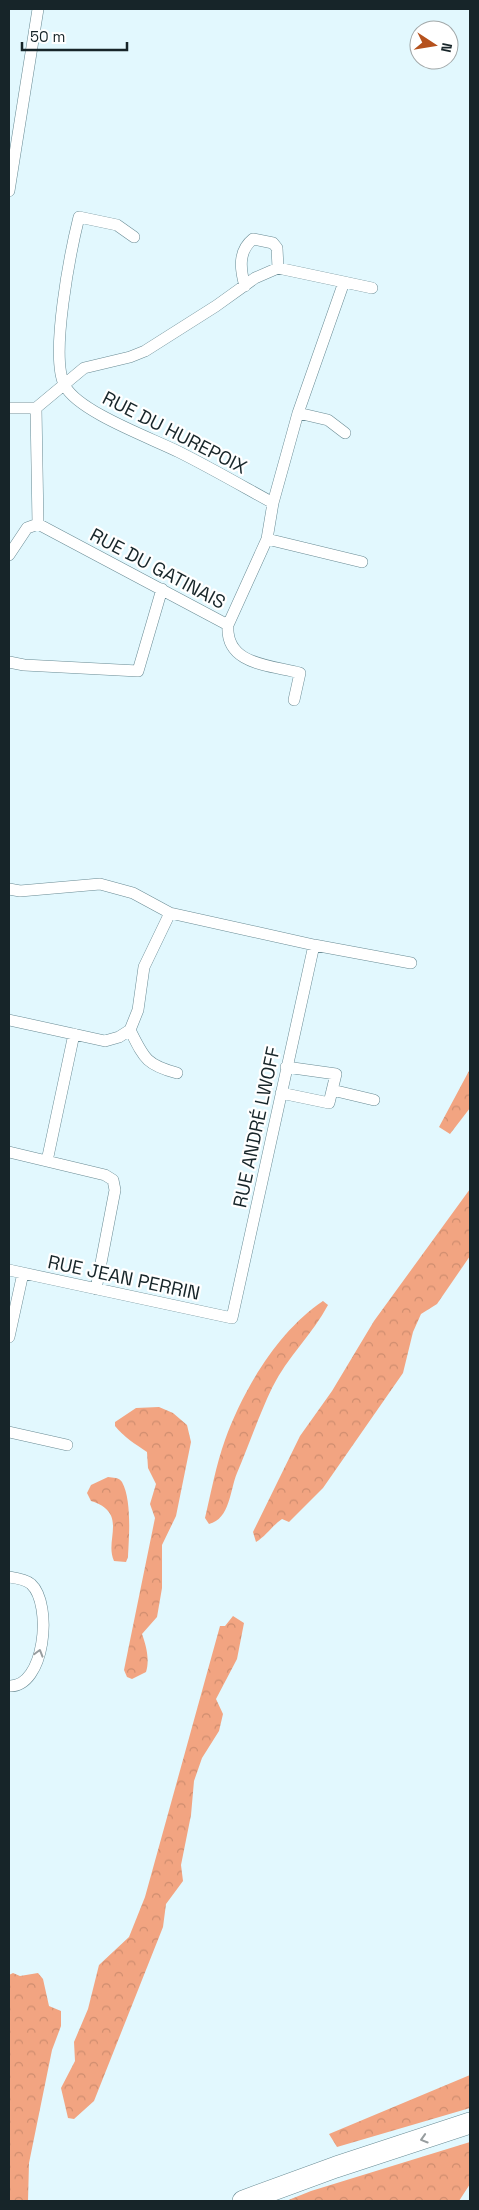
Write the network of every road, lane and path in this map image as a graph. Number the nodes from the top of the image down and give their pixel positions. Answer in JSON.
{"nodes":[{"id":1,"x":38,"y":9,"type":"edge"},
{"id":2,"x":9,"y":191,"type":"edge"},
{"id":3,"x":134,"y":237,"type":"dead end"},
{"id":4,"x":278,"y":268,"type":"junction"},
{"id":5,"x":344,"y":282,"type":"junction"},
{"id":6,"x":245,"y":286,"type":"junction"},
{"id":7,"x":372,"y":288,"type":"dead end"},
{"id":8,"x":65,"y":386,"type":"junction"},
{"id":9,"x":9,"y":408,"type":"edge"},
{"id":10,"x":36,"y":408,"type":"junction"},
{"id":11,"x":298,"y":413,"type":"junction"},
{"id":12,"x":344,"y":433,"type":"dead end"},
{"id":13,"x":273,"y":503,"type":"junction"},
{"id":14,"x":38,"y":524,"type":"junction"},
{"id":15,"x":267,"y":540,"type":"junction"},
{"id":16,"x":9,"y":555,"type":"edge"},
{"id":17,"x":362,"y":562,"type":"dead end"},
{"id":18,"x":162,"y":589,"type":"junction"},
{"id":19,"x":228,"y":625,"type":"junction"},
{"id":20,"x":9,"y":662,"type":"edge"},
{"id":21,"x":294,"y":700,"type":"dead end"},
{"id":22,"x":9,"y":890,"type":"edge"},
{"id":23,"x":170,"y":913,"type":"junction"},
{"id":24,"x":314,"y":945,"type":"junction"},
{"id":25,"x":411,"y":963,"type":"dead end"},
{"id":26,"x":9,"y":1020,"type":"edge"},
{"id":27,"x":130,"y":1030,"type":"junction"},
{"id":28,"x":74,"y":1034,"type":"junction"},
{"id":29,"x":286,"y":1067,"type":"junction"},
{"id":30,"x":178,"y":1073,"type":"dead end"},
{"id":31,"x":332,"y":1090,"type":"junction"},
{"id":32,"x":281,"y":1093,"type":"junction"},
{"id":33,"x":374,"y":1100,"type":"dead end"},
{"id":34,"x":9,"y":1152,"type":"edge"},
{"id":35,"x":47,"y":1161,"type":"junction"},
{"id":36,"x":9,"y":1270,"type":"edge"},
{"id":37,"x":23,"y":1273,"type":"junction"},
{"id":38,"x":96,"y":1288,"type":"junction"},
{"id":39,"x":232,"y":1318,"type":"joint"},
{"id":40,"x":9,"y":1337,"type":"edge"},
{"id":41,"x":9,"y":1432,"type":"edge"},
{"id":42,"x":67,"y":1445,"type":"dead end"},
{"id":43,"x":9,"y":1576,"type":"edge"},
{"id":44,"x":9,"y":1686,"type":"edge"},
{"id":45,"x":470,"y":2123,"type":"edge"},
{"id":46,"x":243,"y":2201,"type":"edge"}],
"edges":[{"from":1,"to":2,"type":"street"},
{"from":3,"to":8,"type":"street"},
{"from":4,"to":5,"type":"street"},
{"from":4,"to":6,"type":"street"},
{"from":4,"to":6,"type":"street"},
{"from":5,"to":7,"type":"street"},
{"from":5,"to":11,"type":"street","name":"RUE DU GATINAIS"},
{"from":6,"to":8,"type":"street"},
{"from":8,"to":10,"type":"street"},
{"from":8,"to":13,"type":"street","name":"RUE DU HUREPOIX"},
{"from":9,"to":10,"type":"street"},
{"from":10,"to":14,"type":"street"},
{"from":11,"to":12,"type":"street"},
{"from":11,"to":13,"type":"street","name":"RUE DU GATINAIS"},
{"from":13,"to":15,"type":"street","name":"RUE DU GATINAIS"},
{"from":14,"to":16,"type":"street"},
{"from":14,"to":18,"type":"street","name":"RUE DU GATINAIS"},
{"from":15,"to":17,"type":"street"},
{"from":15,"to":19,"type":"street","name":"RUE DU GATINAIS"},
{"from":18,"to":19,"type":"street","name":"RUE DU GATINAIS"},
{"from":18,"to":20,"type":"street"},
{"from":19,"to":21,"type":"street"},
{"from":22,"to":23,"type":"street"},
{"from":23,"to":24,"type":"street"},
{"from":23,"to":27,"type":"street"},
{"from":24,"to":25,"type":"street"},
{"from":24,"to":29,"type":"street","name":"RUE ANDRÉ LWOFF"},
{"from":26,"to":28,"type":"street"},
{"from":27,"to":28,"type":"street"},
{"from":27,"to":30,"type":"street"},
{"from":28,"to":35,"type":"street"},
{"from":29,"to":31,"type":"street"},
{"from":29,"to":32,"type":"street","name":"RUE ANDRÉ LWOFF"},
{"from":31,"to":32,"type":"street"},
{"from":31,"to":33,"type":"street"},
{"from":32,"to":39,"type":"street","name":"RUE ANDRÉ LWOFF"},
{"from":34,"to":35,"type":"street"},
{"from":35,"to":38,"type":"street"},
{"from":36,"to":37,"type":"street","name":"RUE JEAN PERRIN"},
{"from":37,"to":38,"type":"street","name":"RUE JEAN PERRIN"},
{"from":37,"to":40,"type":"street"},
{"from":38,"to":39,"type":"street","name":"RUE JEAN PERRIN"},
{"from":41,"to":42,"type":"street"},
{"from":44,"to":43,"type":"street","one_way":true},
{"from":45,"to":46,"type":"highway","one_way":true}]}
